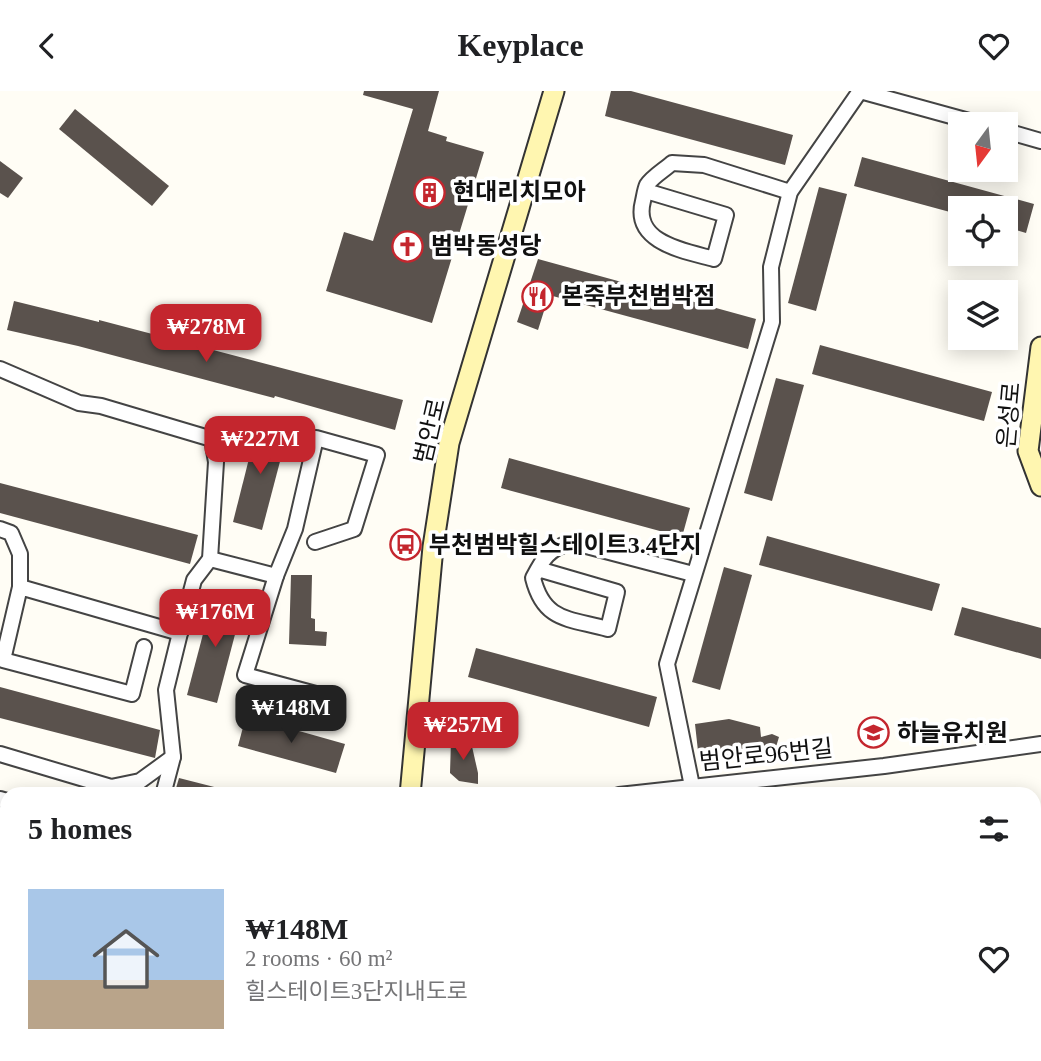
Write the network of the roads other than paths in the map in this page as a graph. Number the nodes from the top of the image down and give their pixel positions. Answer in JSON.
{"nodes":[{"id":1,"x":554,"y":91,"type":"edge"},
{"id":2,"x":860,"y":91,"type":"edge"},
{"id":3,"x":948,"y":115,"type":"edge"},
{"id":4,"x":1018,"y":134,"type":"edge"},
{"id":5,"x":1041,"y":141,"type":"edge"},
{"id":6,"x":646,"y":191,"type":"junction"},
{"id":7,"x":790,"y":192,"type":"junction"},
{"id":8,"x":1041,"y":347,"type":"edge"},
{"id":9,"x":0,"y":369,"type":"edge"},
{"id":10,"x":1041,"y":486,"type":"edge"},
{"id":11,"x":0,"y":529,"type":"edge"},
{"id":12,"x":315,"y":542,"type":"dead end"},
{"id":13,"x":210,"y":559,"type":"junction"},
{"id":14,"x":538,"y":569,"type":"junction"},
{"id":15,"x":693,"y":574,"type":"junction"},
{"id":16,"x":276,"y":576,"type":"junction"},
{"id":17,"x":20,"y":587,"type":"junction"},
{"id":18,"x":180,"y":633,"type":"junction"},
{"id":19,"x":144,"y":647,"type":"dead end"},
{"id":20,"x":327,"y":697,"type":"dead end"},
{"id":21,"x":1041,"y":744,"type":"edge"},
{"id":22,"x":0,"y":754,"type":"edge"},
{"id":23,"x":173,"y":757,"type":"junction"},
{"id":24,"x":692,"y":786,"type":"junction"},
{"id":25,"x":165,"y":787,"type":"edge"},
{"id":26,"x":411,"y":787,"type":"edge"},
{"id":27,"x":684,"y":787,"type":"edge"}],
"edges":[{"from":1,"to":26,"type":"street","name":"범안로"},
{"from":2,"to":3,"type":"street"},
{"from":2,"to":7,"type":"street"},
{"from":4,"to":5,"type":"street"},
{"from":6,"to":6,"type":"street"},
{"from":6,"to":7,"type":"street"},
{"from":7,"to":15,"type":"street"},
{"from":8,"to":10,"type":"street","name":"은성로"},
{"from":9,"to":13,"type":"street"},
{"from":11,"to":17,"type":"street"},
{"from":12,"to":16,"type":"street"},
{"from":13,"to":16,"type":"street"},
{"from":13,"to":18,"type":"street"},
{"from":14,"to":14,"type":"street"},
{"from":14,"to":15,"type":"street"},
{"from":15,"to":24,"type":"street"},
{"from":16,"to":20,"type":"street"},
{"from":17,"to":18,"type":"street"},
{"from":17,"to":19,"type":"street"},
{"from":18,"to":23,"type":"street"},
{"from":21,"to":24,"type":"street","name":"범안로96번길"},
{"from":22,"to":23,"type":"street"},
{"from":23,"to":25,"type":"street"},
{"from":24,"to":27,"type":"street","name":"범안로96번길"}]}
